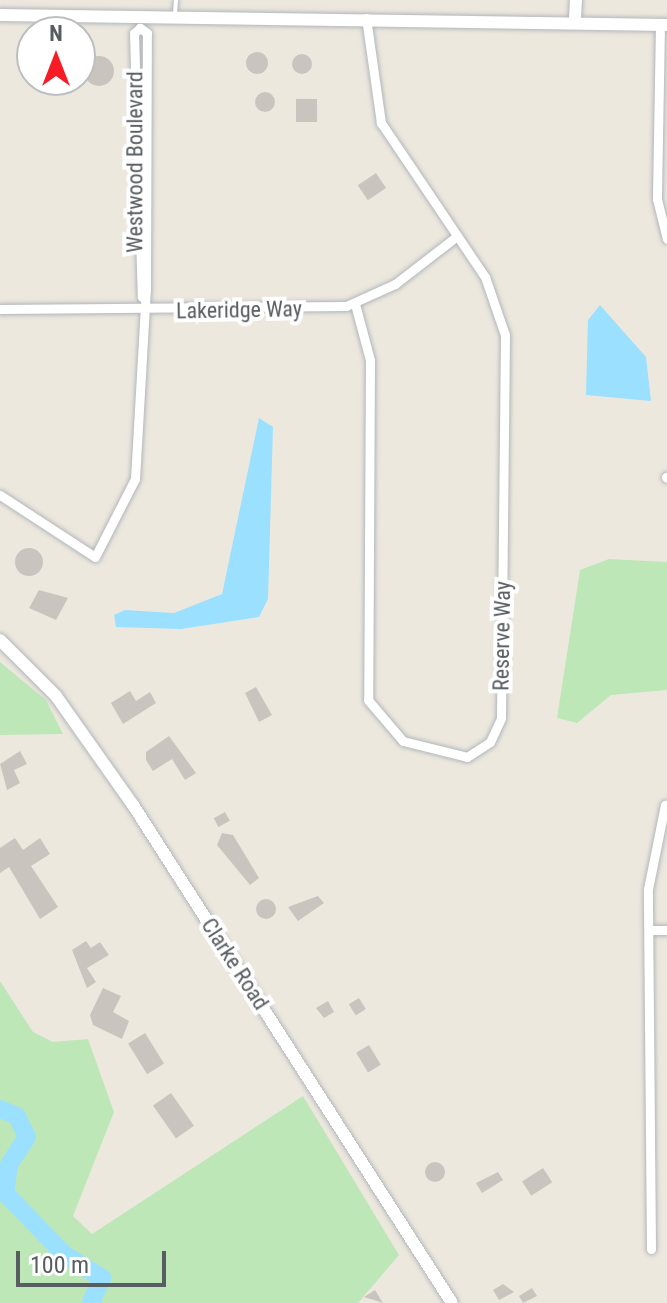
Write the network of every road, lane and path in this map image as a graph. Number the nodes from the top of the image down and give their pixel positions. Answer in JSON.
{"nodes":[{"id":1,"x":176,"y":0,"type":"edge"},
{"id":2,"x":576,"y":0,"type":"edge"},
{"id":3,"x":0,"y":15,"type":"edge"},
{"id":4,"x":175,"y":16,"type":"junction"},
{"id":5,"x":366,"y":17,"type":"junction"},
{"id":6,"x":575,"y":18,"type":"junction"},
{"id":7,"x":140,"y":22,"type":"junction"},
{"id":8,"x":663,"y":24,"type":"edge"},
{"id":9,"x":457,"y":236,"type":"junction"},
{"id":10,"x":667,"y":239,"type":"edge"},
{"id":11,"x":355,"y":304,"type":"junction"},
{"id":12,"x":0,"y":309,"type":"edge"},
{"id":13,"x":141,"y":311,"type":"junction"},
{"id":14,"x":0,"y":495,"type":"edge"},
{"id":15,"x":0,"y":640,"type":"edge"},
{"id":16,"x":665,"y":805,"type":"dead end"},
{"id":17,"x":649,"y":930,"type":"junction"},
{"id":18,"x":667,"y":930,"type":"edge"},
{"id":19,"x":651,"y":1249,"type":"dead end"},
{"id":20,"x":452,"y":1303,"type":"edge"}],
"edges":[{"from":1,"to":4,"type":"lane"},
{"from":2,"to":6,"type":"street"},
{"from":3,"to":7,"type":"street"},
{"from":4,"to":5,"type":"street"},
{"from":4,"to":7,"type":"street"},
{"from":5,"to":6,"type":"street"},
{"from":5,"to":9,"type":"street","name":"Reserve Way"},
{"from":6,"to":8,"type":"street"},
{"from":7,"to":13,"type":"street","name":"Westwood Boulevard"},
{"from":8,"to":10,"type":"street"},
{"from":9,"to":11,"type":"street","name":"Lakeridge Way"},
{"from":9,"to":11,"type":"street","name":"Reserve Way"},
{"from":11,"to":13,"type":"street","name":"Lakeridge Way"},
{"from":12,"to":13,"type":"street","name":"Lakeridge Way"},
{"from":13,"to":14,"type":"street","name":"Westwood Boulevard"},
{"from":15,"to":20,"type":"street","name":"Clarke Road"},
{"from":16,"to":17,"type":"street"},
{"from":17,"to":18,"type":"street"},
{"from":17,"to":19,"type":"street"}]}
